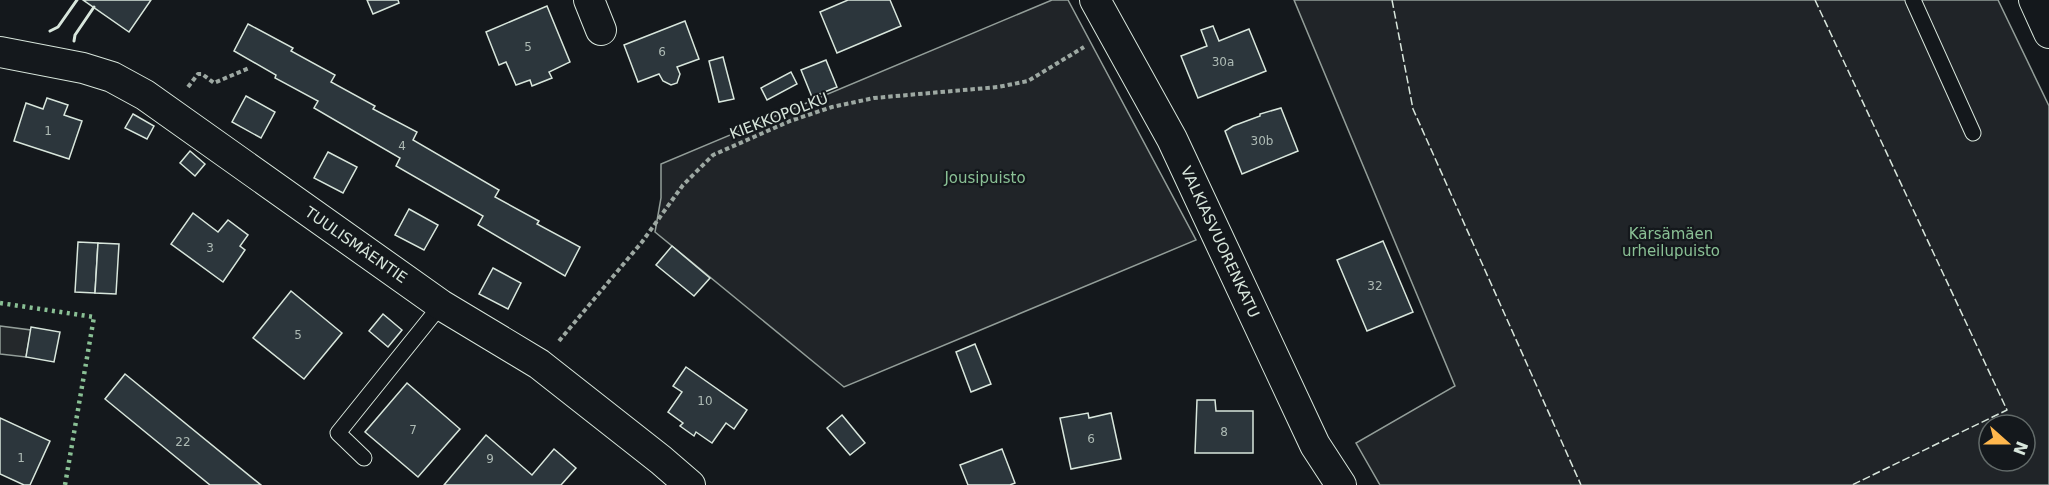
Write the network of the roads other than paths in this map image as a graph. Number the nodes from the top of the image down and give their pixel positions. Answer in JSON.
{"nodes":[{"id":1,"x":589,"y":0,"type":"edge"},
{"id":2,"x":1095,"y":0,"type":"edge"},
{"id":3,"x":1913,"y":0,"type":"edge"},
{"id":4,"x":2034,"y":0,"type":"edge"},
{"id":5,"x":601,"y":30,"type":"dead end"},
{"id":6,"x":2049,"y":33,"type":"edge"},
{"id":7,"x":0,"y":52,"type":"edge"},
{"id":8,"x":1973,"y":133,"type":"dead end"},
{"id":9,"x":441,"y":304,"type":"junction"},
{"id":10,"x":364,"y":458,"type":"dead end"},
{"id":11,"x":690,"y":485,"type":"edge"},
{"id":12,"x":1341,"y":485,"type":"edge"}],
"edges":[{"from":1,"to":5,"type":"street"},
{"from":2,"to":12,"type":"street","name":"VALKIASVUORENKATU"},
{"from":3,"to":8,"type":"lane"},
{"from":4,"to":6,"type":"street"},
{"from":7,"to":9,"type":"street","name":"TUULISMÄENTIE"},
{"from":9,"to":10,"type":"lane"},
{"from":9,"to":11,"type":"street","name":"TUULISMÄENTIE"}]}
